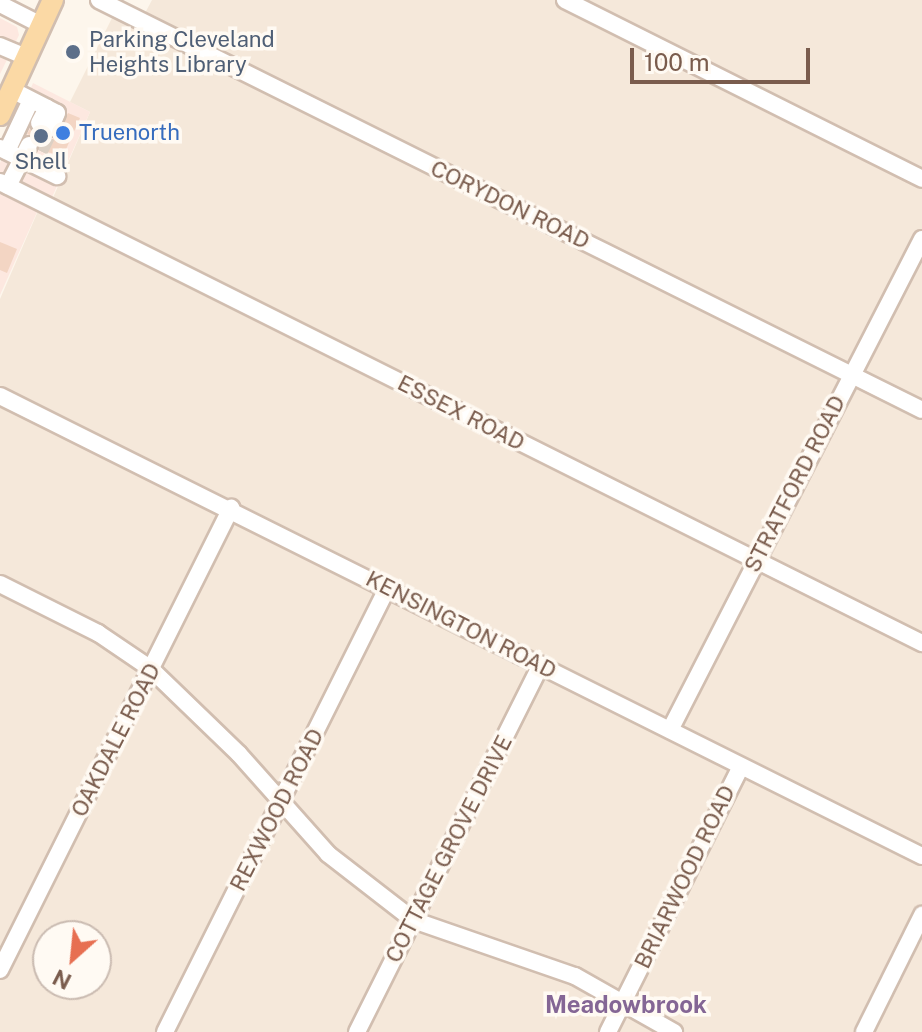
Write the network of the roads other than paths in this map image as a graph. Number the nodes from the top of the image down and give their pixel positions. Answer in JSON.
{"nodes":[{"id":1,"x":53,"y":0,"type":"edge"},
{"id":2,"x":99,"y":0,"type":"edge"},
{"id":3,"x":565,"y":0,"type":"edge"},
{"id":4,"x":0,"y":4,"type":"edge"},
{"id":5,"x":127,"y":6,"type":"edge"},
{"id":6,"x":41,"y":25,"type":"junction"},
{"id":7,"x":0,"y":46,"type":"edge"},
{"id":8,"x":26,"y":57,"type":"junction"},
{"id":9,"x":12,"y":90,"type":"junction"},
{"id":10,"x":31,"y":100,"type":"junction"},
{"id":11,"x":0,"y":115,"type":"edge"},
{"id":12,"x":45,"y":126,"type":"dead end"},
{"id":13,"x":22,"y":153,"type":"edge"},
{"id":14,"x":57,"y":176,"type":"dead end"},
{"id":15,"x":922,"y":179,"type":"edge"},
{"id":16,"x":4,"y":184,"type":"edge"},
{"id":17,"x":922,"y":239,"type":"edge"},
{"id":18,"x":851,"y":375,"type":"junction"},
{"id":19,"x":0,"y":396,"type":"edge"},
{"id":20,"x":922,"y":410,"type":"edge"},
{"id":21,"x":231,"y":508,"type":"junction"},
{"id":22,"x":756,"y":561,"type":"junction"},
{"id":23,"x":0,"y":584,"type":"edge"},
{"id":24,"x":387,"y":588,"type":"junction"},
{"id":25,"x":922,"y":643,"type":"edge"},
{"id":26,"x":541,"y":665,"type":"junction"},
{"id":27,"x":151,"y":669,"type":"junction"},
{"id":28,"x":670,"y":730,"type":"junction"},
{"id":29,"x":741,"y":766,"type":"junction"},
{"id":30,"x":281,"y":802,"type":"junction"},
{"id":31,"x":922,"y":856,"type":"edge"},
{"id":32,"x":922,"y":915,"type":"edge"},
{"id":33,"x":413,"y":920,"type":"junction"},
{"id":34,"x":0,"y":970,"type":"edge"},
{"id":35,"x":625,"y":1000,"type":"junction"},
{"id":36,"x":165,"y":1032,"type":"edge"},
{"id":37,"x":357,"y":1032,"type":"edge"},
{"id":38,"x":608,"y":1032,"type":"edge"},
{"id":39,"x":674,"y":1032,"type":"edge"},
{"id":40,"x":864,"y":1032,"type":"edge"}],
"edges":[{"from":1,"to":6,"type":"main road"},
{"from":2,"to":5,"type":"street","name":"CORYDON ROAD"},
{"from":3,"to":15,"type":"street"},
{"from":4,"to":6,"type":"street"},
{"from":5,"to":18,"type":"street","name":"CORYDON ROAD"},
{"from":6,"to":8,"type":"main road"},
{"from":7,"to":8,"type":"street"},
{"from":8,"to":9,"type":"main road"},
{"from":9,"to":10,"type":"street"},
{"from":9,"to":11,"type":"main road"},
{"from":10,"to":12,"type":"street"},
{"from":10,"to":13,"type":"street"},
{"from":13,"to":14,"type":"street"},
{"from":13,"to":16,"type":"street"},
{"from":16,"to":22,"type":"street","name":"ESSEX ROAD"},
{"from":17,"to":18,"type":"street","name":"STRATFORD ROAD"},
{"from":18,"to":20,"type":"street","name":"CORYDON ROAD"},
{"from":18,"to":22,"type":"street","name":"STRATFORD ROAD"},
{"from":19,"to":21,"type":"street","name":"KENSINGTON ROAD"},
{"from":21,"to":24,"type":"street","name":"KENSINGTON ROAD"},
{"from":21,"to":27,"type":"street","name":"OAKDALE ROAD"},
{"from":22,"to":25,"type":"street","name":"ESSEX ROAD"},
{"from":22,"to":28,"type":"street","name":"STRATFORD ROAD"},
{"from":23,"to":27,"type":"street"},
{"from":24,"to":26,"type":"street","name":"KENSINGTON ROAD"},
{"from":24,"to":30,"type":"street","name":"REXWOOD ROAD"},
{"from":26,"to":28,"type":"street","name":"KENSINGTON ROAD"},
{"from":26,"to":33,"type":"street","name":"COTTAGE GROVE DRIVE"},
{"from":27,"to":30,"type":"street"},
{"from":27,"to":34,"type":"street","name":"OAKDALE ROAD"},
{"from":28,"to":29,"type":"street","name":"KENSINGTON ROAD"},
{"from":29,"to":31,"type":"street","name":"KENSINGTON ROAD"},
{"from":29,"to":35,"type":"street","name":"BRIARWOOD ROAD"},
{"from":30,"to":33,"type":"street"},
{"from":30,"to":36,"type":"street","name":"REXWOOD ROAD"},
{"from":32,"to":40,"type":"street"},
{"from":33,"to":35,"type":"street"},
{"from":33,"to":37,"type":"street","name":"COTTAGE GROVE DRIVE"},
{"from":35,"to":38,"type":"street","name":"BRIARWOOD ROAD"},
{"from":35,"to":39,"type":"street"}]}
